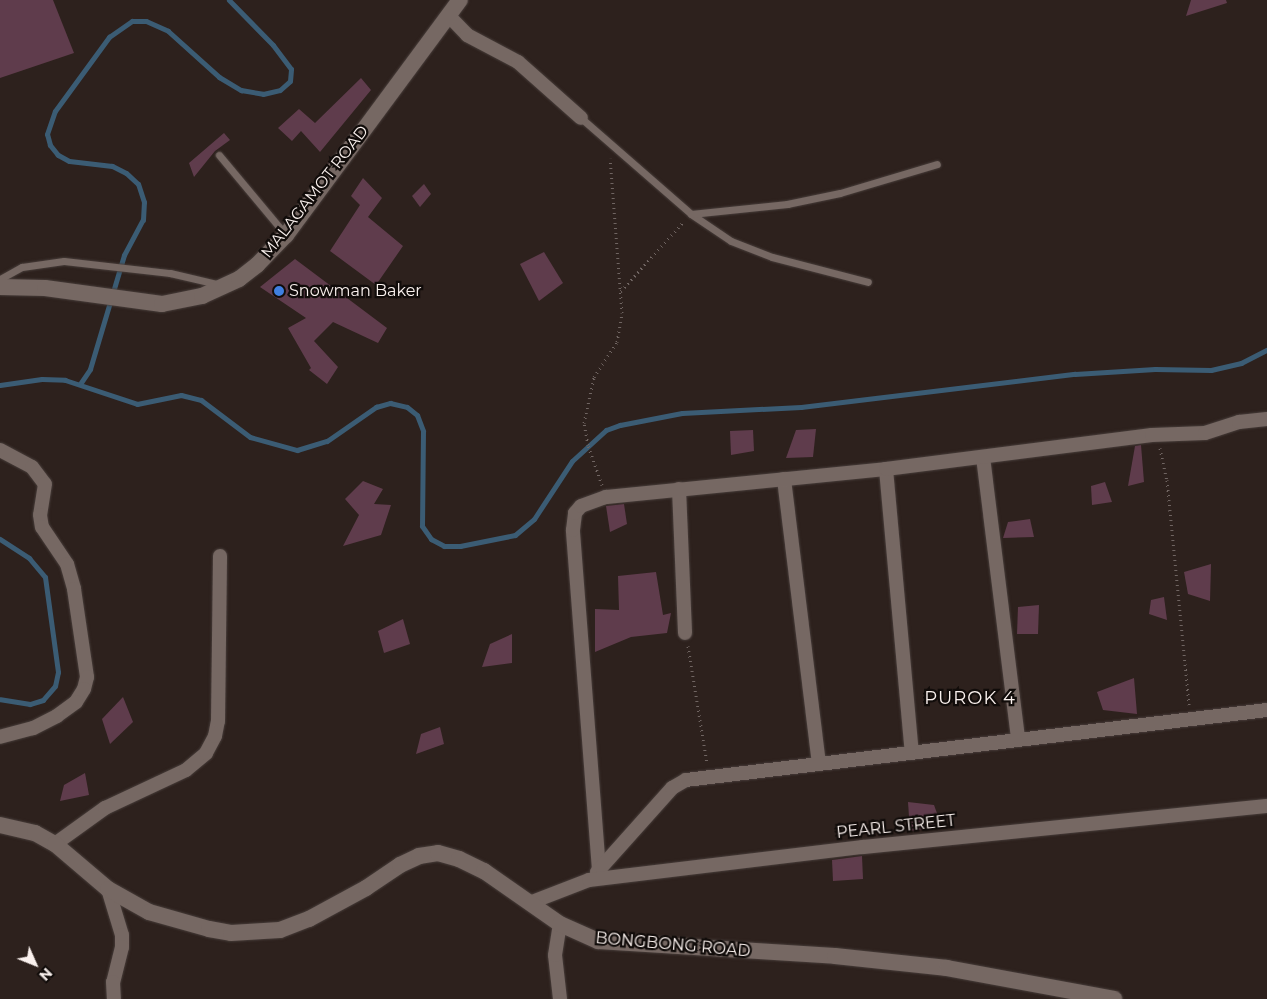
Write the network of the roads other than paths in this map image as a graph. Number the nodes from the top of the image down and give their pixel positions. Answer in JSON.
{"nodes":[{"id":1,"x":441,"y":0,"type":"edge"},
{"id":2,"x":460,"y":0,"type":"edge"},
{"id":3,"x":448,"y":15,"type":"junction"},
{"id":4,"x":581,"y":118,"type":"joint"},
{"id":5,"x":219,"y":155,"type":"dead end"},
{"id":6,"x":937,"y":164,"type":"dead end"},
{"id":7,"x":691,"y":214,"type":"junction"},
{"id":8,"x":286,"y":235,"type":"junction"},
{"id":9,"x":0,"y":278,"type":"edge"},
{"id":10,"x":868,"y":282,"type":"dead end"},
{"id":11,"x":0,"y":287,"type":"edge"},
{"id":12,"x":226,"y":287,"type":"junction"},
{"id":13,"x":1267,"y":419,"type":"edge"},
{"id":14,"x":0,"y":450,"type":"edge"},
{"id":15,"x":983,"y":457,"type":"junction"},
{"id":16,"x":886,"y":469,"type":"junction"},
{"id":17,"x":784,"y":479,"type":"junction"},
{"id":18,"x":679,"y":489,"type":"junction"},
{"id":19,"x":220,"y":556,"type":"dead end"},
{"id":20,"x":685,"y":633,"type":"road end"},
{"id":21,"x":1267,"y":710,"type":"edge"},
{"id":22,"x":0,"y":737,"type":"edge"},
{"id":23,"x":1018,"y":740,"type":"junction"},
{"id":24,"x":912,"y":753,"type":"junction"},
{"id":25,"x":819,"y":764,"type":"junction"},
{"id":26,"x":1267,"y":806,"type":"edge"},
{"id":27,"x":0,"y":825,"type":"edge"},
{"id":28,"x":55,"y":844,"type":"junction"},
{"id":29,"x":599,"y":870,"type":"junction"},
{"id":30,"x":589,"y":880,"type":"junction"},
{"id":31,"x":108,"y":889,"type":"junction"},
{"id":32,"x":532,"y":902,"type":"junction"},
{"id":33,"x":560,"y":924,"type":"junction"},
{"id":34,"x":114,"y":999,"type":"edge"},
{"id":35,"x":560,"y":999,"type":"edge"},
{"id":36,"x":1114,"y":999,"type":"edge"}],
"edges":[{"from":1,"to":3,"type":"street"},
{"from":2,"to":3,"type":"street","name":"MALAGAMOT ROAD"},
{"from":3,"to":4,"type":"street"},
{"from":3,"to":8,"type":"street","name":"MALAGAMOT ROAD"},
{"from":4,"to":7,"type":"lane"},
{"from":5,"to":8,"type":"lane"},
{"from":6,"to":7,"type":"lane"},
{"from":7,"to":10,"type":"lane"},
{"from":8,"to":12,"type":"street","name":"MALAGAMOT ROAD"},
{"from":9,"to":12,"type":"lane"},
{"from":11,"to":12,"type":"street","name":"MALAGAMOT ROAD"},
{"from":13,"to":15,"type":"street"},
{"from":14,"to":22,"type":"street"},
{"from":15,"to":16,"type":"street"},
{"from":15,"to":23,"type":"street"},
{"from":16,"to":17,"type":"street"},
{"from":16,"to":24,"type":"street"},
{"from":17,"to":18,"type":"street"},
{"from":17,"to":25,"type":"street"},
{"from":18,"to":20,"type":"street"},
{"from":18,"to":29,"type":"street"},
{"from":19,"to":28,"type":"street"},
{"from":21,"to":23,"type":"street"},
{"from":23,"to":24,"type":"street"},
{"from":24,"to":25,"type":"street"},
{"from":25,"to":29,"type":"street"},
{"from":26,"to":30,"type":"street","name":"PEARL STREET"},
{"from":27,"to":28,"type":"street","name":"BONGBONG ROAD"},
{"from":28,"to":31,"type":"street","name":"BONGBONG ROAD"},
{"from":29,"to":30,"type":"street"},
{"from":30,"to":32,"type":"street","name":"PEARL STREET"},
{"from":31,"to":32,"type":"street","name":"BONGBONG ROAD"},
{"from":31,"to":34,"type":"street"},
{"from":32,"to":33,"type":"street","name":"BONGBONG ROAD"},
{"from":33,"to":35,"type":"street"},
{"from":33,"to":36,"type":"street","name":"BONGBONG ROAD"}]}
